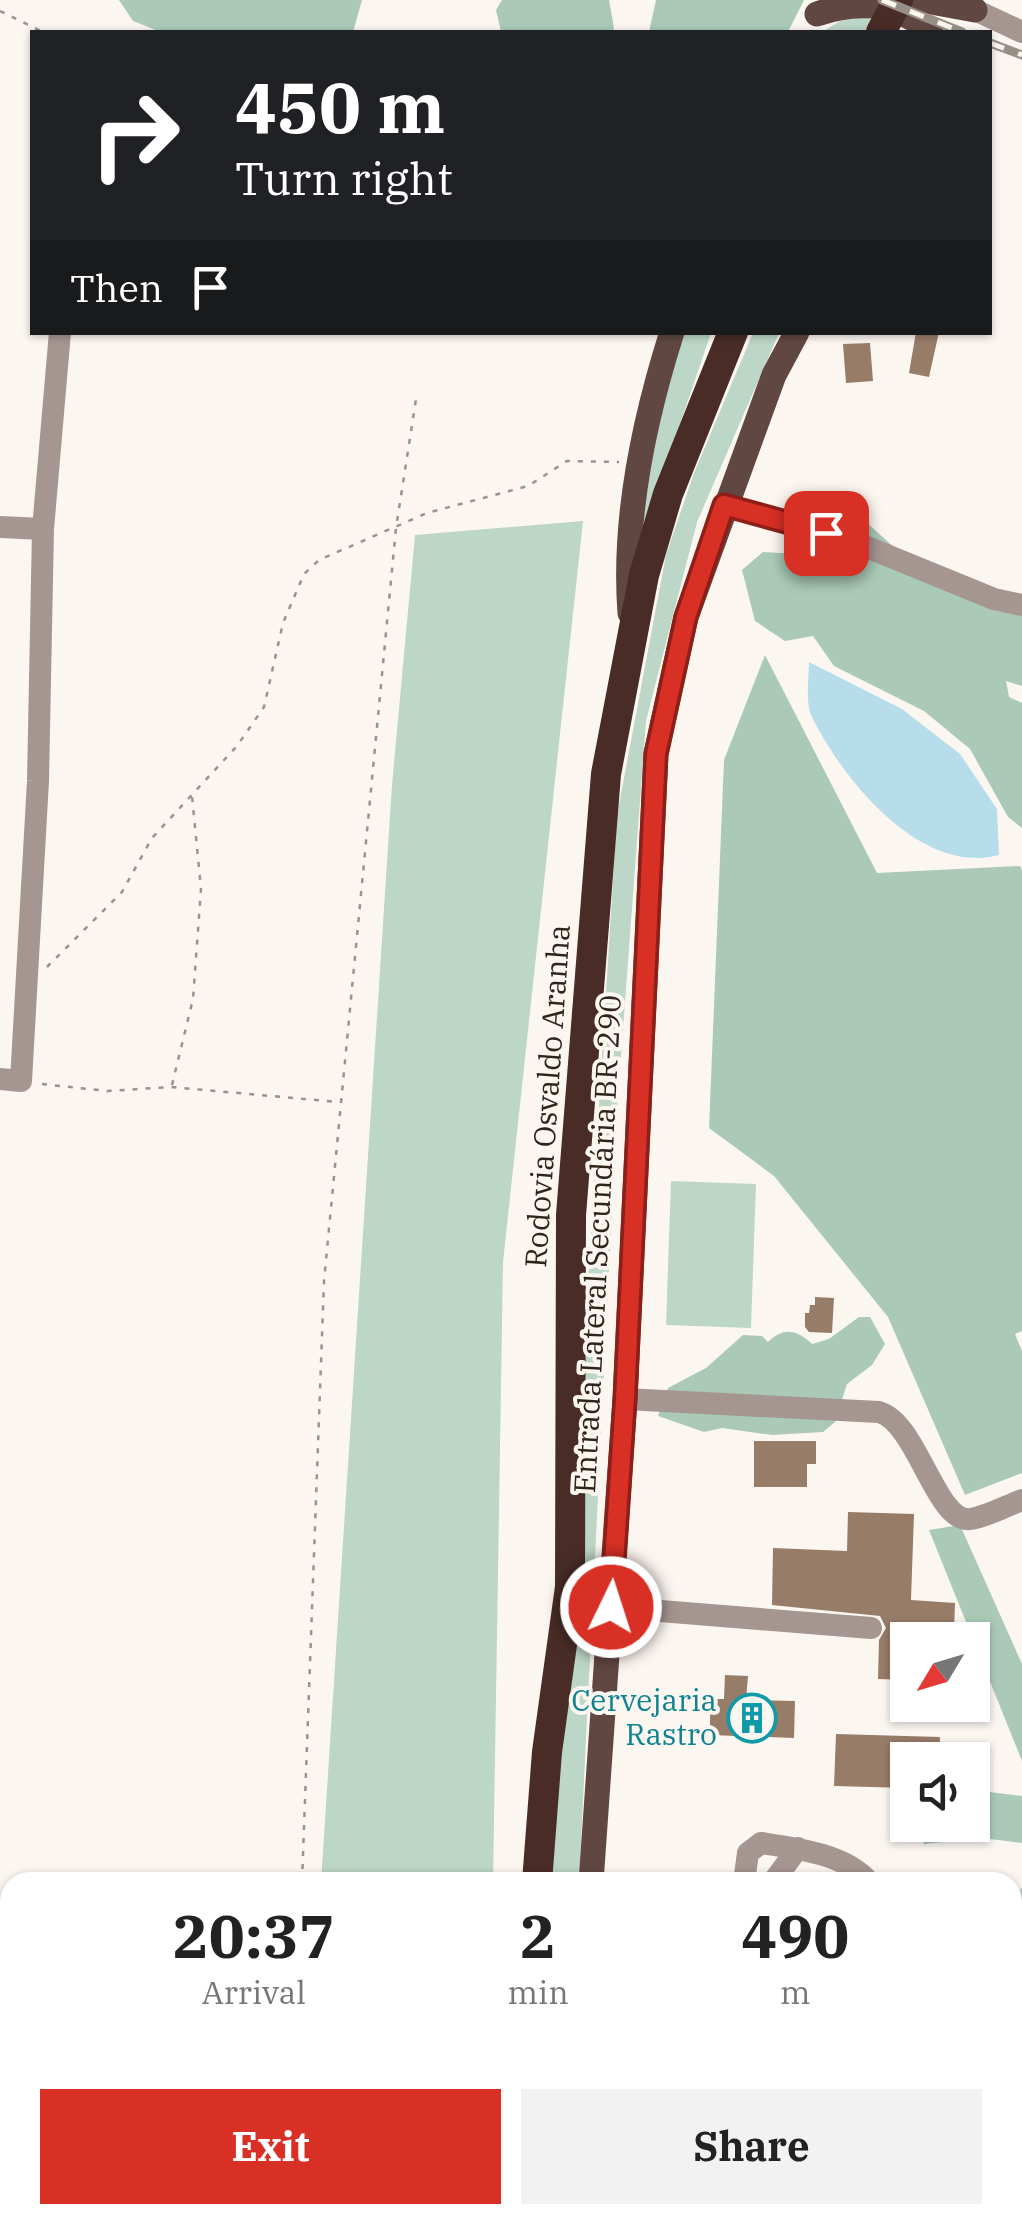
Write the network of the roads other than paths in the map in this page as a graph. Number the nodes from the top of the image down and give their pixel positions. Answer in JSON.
{"nodes":[{"id":1,"x":898,"y":0,"type":"edge"},
{"id":2,"x":920,"y":0,"type":"edge"},
{"id":3,"x":972,"y":14,"type":"edge"},
{"id":4,"x":817,"y":16,"type":"edge"},
{"id":5,"x":883,"y":30,"type":"edge"},
{"id":6,"x":928,"y":30,"type":"edge"},
{"id":7,"x":1022,"y":32,"type":"edge"},
{"id":8,"x":60,"y":335,"type":"edge"},
{"id":9,"x":671,"y":335,"type":"edge"},
{"id":10,"x":732,"y":335,"type":"edge"},
{"id":11,"x":795,"y":335,"type":"edge"},
{"id":12,"x":724,"y":505,"type":"junction"},
{"id":13,"x":0,"y":526,"type":"edge"},
{"id":14,"x":43,"y":529,"type":"junction"},
{"id":15,"x":1022,"y":605,"type":"edge"},
{"id":16,"x":631,"y":628,"type":"junction"},
{"id":17,"x":10,"y":1080,"type":"edge"},
{"id":18,"x":625,"y":1399,"type":"junction"},
{"id":19,"x":1022,"y":1500,"type":"edge"},
{"id":20,"x":611,"y":1607,"type":"junction"},
{"id":21,"x":871,"y":1628,"type":"dead end"},
{"id":22,"x":798,"y":1848,"type":"junction"},
{"id":23,"x":537,"y":1872,"type":"edge"},
{"id":24,"x":593,"y":1872,"type":"edge"},
{"id":25,"x":745,"y":1872,"type":"edge"},
{"id":26,"x":780,"y":1872,"type":"edge"},
{"id":27,"x":860,"y":1872,"type":"edge"}],
"edges":[{"from":1,"to":5,"type":"highway"},
{"from":2,"to":3,"type":"main road"},
{"from":3,"to":7,"type":"street"},
{"from":4,"to":6,"type":"main road"},
{"from":8,"to":14,"type":"street"},
{"from":9,"to":16,"type":"main road"},
{"from":10,"to":16,"type":"highway","name":"Rodovia Osvaldo Aranha"},
{"from":11,"to":12,"type":"main road","name":"Entrada Lateral Secundária BR-290"},
{"from":12,"to":15,"type":"street"},
{"from":12,"to":18,"type":"main road","name":"Entrada Lateral Secundária BR-290"},
{"from":13,"to":14,"type":"street"},
{"from":14,"to":17,"type":"street"},
{"from":16,"to":23,"type":"highway","name":"Rodovia Osvaldo Aranha"},
{"from":18,"to":19,"type":"street"},
{"from":18,"to":20,"type":"main road","name":"Entrada Lateral Secundária BR-290"},
{"from":20,"to":21,"type":"street"},
{"from":20,"to":24,"type":"main road","name":"Entrada Lateral Secundária BR-290"},
{"from":22,"to":25,"type":"street"},
{"from":22,"to":26,"type":"street"},
{"from":22,"to":27,"type":"street"}]}
